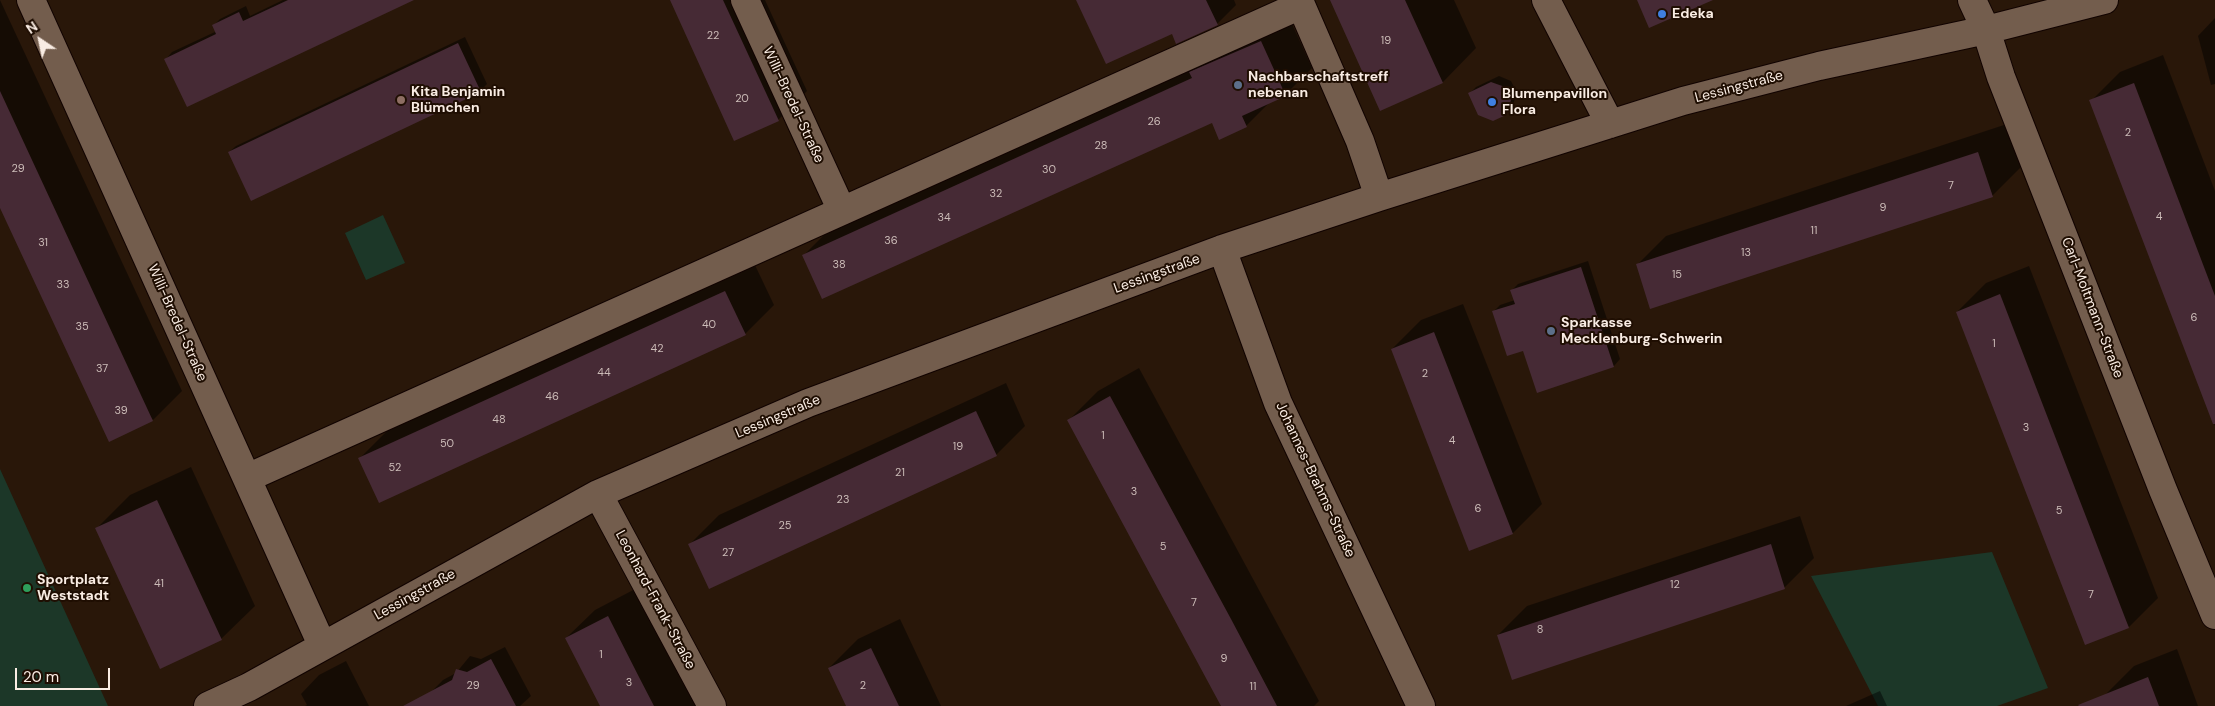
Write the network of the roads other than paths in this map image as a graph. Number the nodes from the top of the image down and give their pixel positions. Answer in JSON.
{"nodes":[{"id":1,"x":31,"y":0,"type":"edge"},
{"id":2,"x":745,"y":0,"type":"edge"},
{"id":3,"x":1546,"y":0,"type":"edge"},
{"id":4,"x":1972,"y":0,"type":"edge"},
{"id":5,"x":2104,"y":0,"type":"edge"},
{"id":6,"x":1300,"y":3,"type":"edge"},
{"id":7,"x":1986,"y":30,"type":"junction"},
{"id":8,"x":1610,"y":124,"type":"junction"},
{"id":9,"x":1379,"y":197,"type":"junction"},
{"id":10,"x":842,"y":211,"type":"junction"},
{"id":11,"x":1222,"y":249,"type":"junction"},
{"id":12,"x":247,"y":478,"type":"junction"},
{"id":13,"x":598,"y":494,"type":"junction"},
{"id":14,"x":2215,"y":615,"type":"edge"},
{"id":15,"x":322,"y":645,"type":"junction"},
{"id":16,"x":208,"y":706,"type":"edge"},
{"id":17,"x":712,"y":706,"type":"edge"},
{"id":18,"x":1421,"y":706,"type":"edge"}],
"edges":[{"from":1,"to":12,"type":"street","name":"Willi-Bredel-Straße"},
{"from":2,"to":10,"type":"street","name":"Willi-Bredel-Straße"},
{"from":3,"to":8,"type":"street"},
{"from":4,"to":7,"type":"street","name":"Carl-Moltmann-Straße"},
{"from":5,"to":7,"type":"street","name":"Lessingstraße"},
{"from":6,"to":9,"type":"street"},
{"from":6,"to":10,"type":"street"},
{"from":7,"to":8,"type":"street","name":"Lessingstraße"},
{"from":7,"to":14,"type":"street","name":"Carl-Moltmann-Straße"},
{"from":8,"to":9,"type":"street","name":"Lessingstraße"},
{"from":9,"to":11,"type":"street","name":"Lessingstraße"},
{"from":10,"to":12,"type":"street"},
{"from":11,"to":13,"type":"street","name":"Lessingstraße"},
{"from":11,"to":18,"type":"street","name":"Johannes-Brahms-Straße"},
{"from":12,"to":15,"type":"street","name":"Willi-Bredel-Straße"},
{"from":13,"to":15,"type":"street","name":"Lessingstraße"},
{"from":13,"to":17,"type":"street","name":"Leonhard-Frank-Straße"},
{"from":15,"to":16,"type":"street","name":"Lessingstraße"}]}
